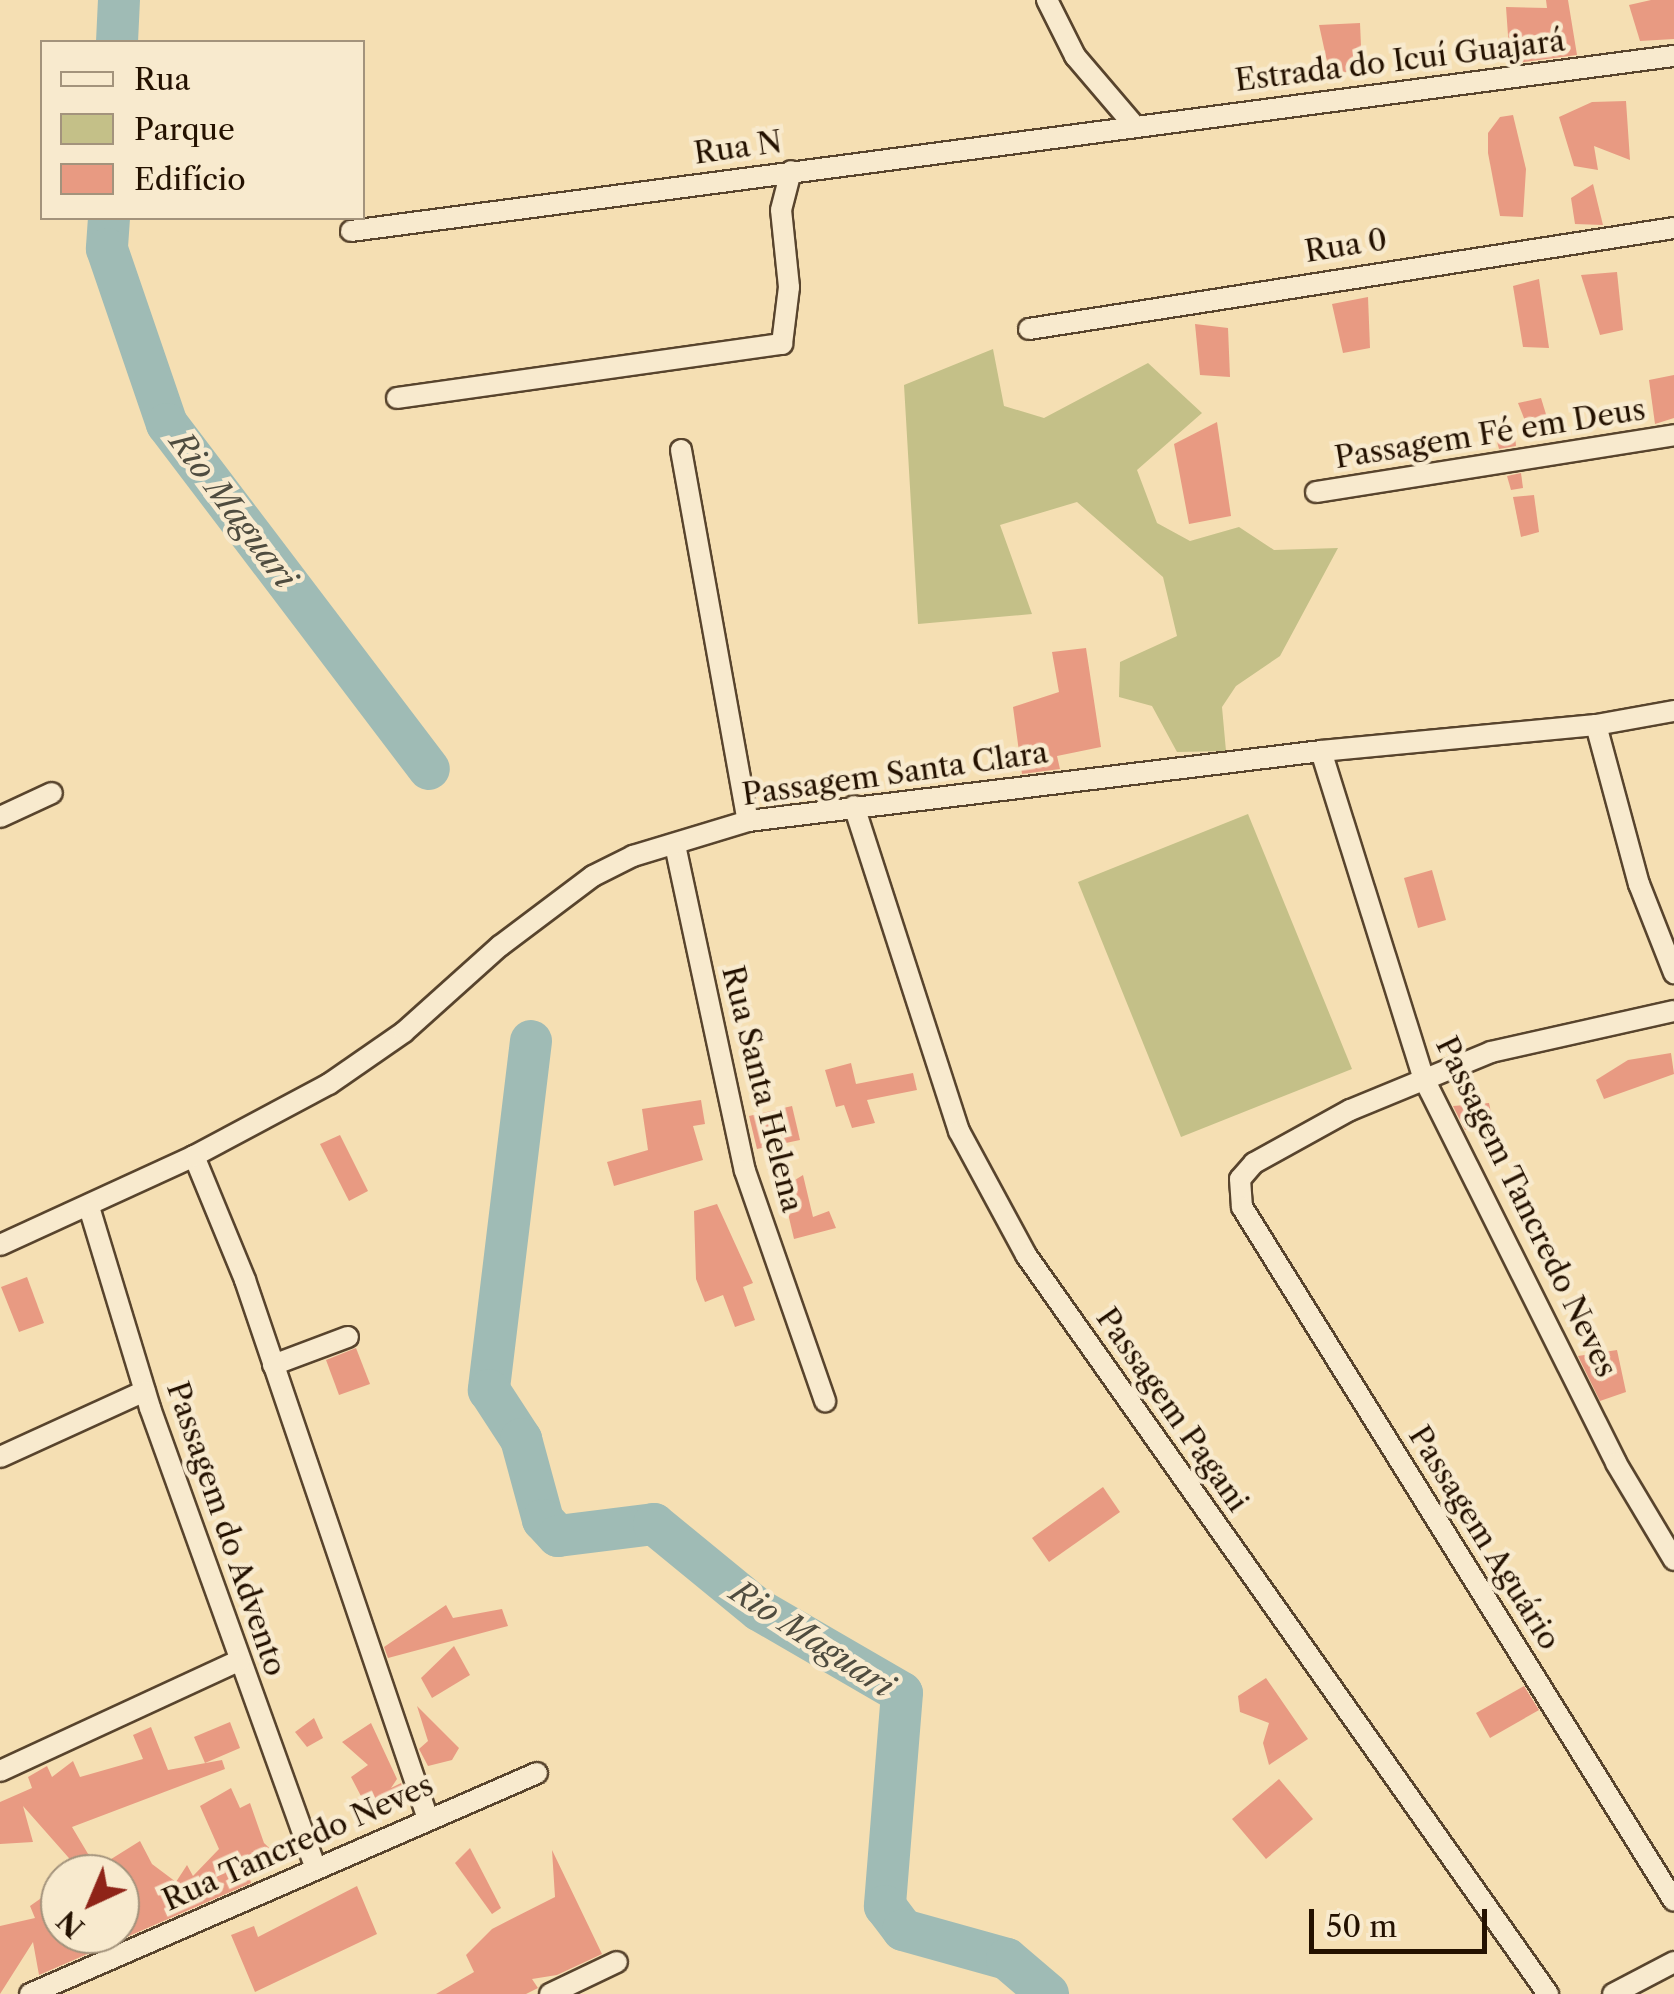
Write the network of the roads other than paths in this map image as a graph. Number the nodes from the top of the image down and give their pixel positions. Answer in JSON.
{"nodes":[{"id":1,"x":1047,"y":0,"type":"edge"},
{"id":2,"x":1674,"y":56,"type":"edge"},
{"id":3,"x":1133,"y":124,"type":"junction"},
{"id":4,"x":791,"y":171,"type":"junction"},
{"id":5,"x":1674,"y":228,"type":"edge"},
{"id":6,"x":350,"y":231,"type":"dead end"},
{"id":7,"x":1029,"y":328,"type":"dead end"},
{"id":8,"x":397,"y":398,"type":"dead end"},
{"id":9,"x":1674,"y":434,"type":"edge"},
{"id":10,"x":681,"y":450,"type":"dead end"},
{"id":11,"x":1316,"y":492,"type":"dead end"},
{"id":12,"x":1674,"y":711,"type":"edge"},
{"id":13,"x":1596,"y":725,"type":"junction"},
{"id":14,"x":1322,"y":751,"type":"junction"},
{"id":15,"x":52,"y":792,"type":"dead end"},
{"id":16,"x":854,"y":806,"type":"junction"},
{"id":17,"x":0,"y":817,"type":"edge"},
{"id":18,"x":748,"y":821,"type":"junction"},
{"id":19,"x":675,"y":844,"type":"junction"},
{"id":20,"x":1674,"y":973,"type":"edge"},
{"id":21,"x":1674,"y":1012,"type":"edge"},
{"id":22,"x":1424,"y":1079,"type":"junction"},
{"id":23,"x":194,"y":1156,"type":"junction"},
{"id":24,"x":89,"y":1207,"type":"junction"},
{"id":25,"x":0,"y":1245,"type":"edge"},
{"id":26,"x":348,"y":1337,"type":"dead end"},
{"id":27,"x":273,"y":1365,"type":"junction"},
{"id":28,"x":145,"y":1391,"type":"junction"},
{"id":29,"x":825,"y":1401,"type":"dead end"},
{"id":30,"x":0,"y":1457,"type":"edge"},
{"id":31,"x":1674,"y":1560,"type":"edge"},
{"id":32,"x":240,"y":1660,"type":"junction"},
{"id":33,"x":0,"y":1771,"type":"edge"},
{"id":34,"x":537,"y":1773,"type":"dead end"},
{"id":35,"x":428,"y":1818,"type":"junction"},
{"id":36,"x":315,"y":1868,"type":"junction"},
{"id":37,"x":1674,"y":1901,"type":"edge"},
{"id":38,"x":617,"y":1962,"type":"dead end"},
{"id":39,"x":1674,"y":1962,"type":"edge"},
{"id":40,"x":30,"y":1994,"type":"edge"},
{"id":41,"x":550,"y":1994,"type":"edge"},
{"id":42,"x":1548,"y":1994,"type":"edge"},
{"id":43,"x":1613,"y":1994,"type":"edge"}],
"edges":[{"from":1,"to":3,"type":"street"},
{"from":2,"to":3,"type":"street","name":"Estrada do Icuí Guajará"},
{"from":3,"to":4,"type":"street","name":"Rua N"},
{"from":4,"to":6,"type":"street","name":"Rua N"},
{"from":4,"to":8,"type":"street"},
{"from":5,"to":7,"type":"street","name":"Rua 0"},
{"from":9,"to":11,"type":"street","name":"Passagem Fé em Deus"},
{"from":10,"to":18,"type":"street"},
{"from":12,"to":13,"type":"street","name":"Passagem Santa Clara"},
{"from":13,"to":14,"type":"street","name":"Passagem Santa Clara"},
{"from":13,"to":20,"type":"street"},
{"from":14,"to":16,"type":"street","name":"Passagem Santa Clara"},
{"from":14,"to":22,"type":"street","name":"Passagem Tancredo Neves"},
{"from":15,"to":17,"type":"street"},
{"from":16,"to":18,"type":"street","name":"Passagem Santa Clara"},
{"from":16,"to":42,"type":"street","name":"Passagem Pagani"},
{"from":18,"to":19,"type":"street","name":"Passagem Santa Clara"},
{"from":19,"to":23,"type":"street","name":"Passagem Santa Clara"},
{"from":19,"to":29,"type":"street","name":"Rua Santa Helena"},
{"from":21,"to":22,"type":"street"},
{"from":22,"to":31,"type":"street","name":"Passagem Tancredo Neves"},
{"from":22,"to":37,"type":"street","name":"Passagem Aguário"},
{"from":23,"to":24,"type":"street","name":"Passagem Santa Clara"},
{"from":23,"to":27,"type":"street"},
{"from":24,"to":25,"type":"street","name":"Passagem Santa Clara"},
{"from":24,"to":28,"type":"street","name":"Passagem do Advento"},
{"from":26,"to":27,"type":"street"},
{"from":27,"to":35,"type":"street"},
{"from":28,"to":30,"type":"street"},
{"from":28,"to":32,"type":"street","name":"Passagem do Advento"},
{"from":32,"to":33,"type":"street"},
{"from":32,"to":36,"type":"street","name":"Passagem do Advento"},
{"from":34,"to":35,"type":"street","name":"Rua Tancredo Neves"},
{"from":35,"to":36,"type":"street","name":"Rua Tancredo Neves"},
{"from":36,"to":40,"type":"street","name":"Rua Tancredo Neves"},
{"from":38,"to":41,"type":"street"},
{"from":39,"to":43,"type":"street"}]}
